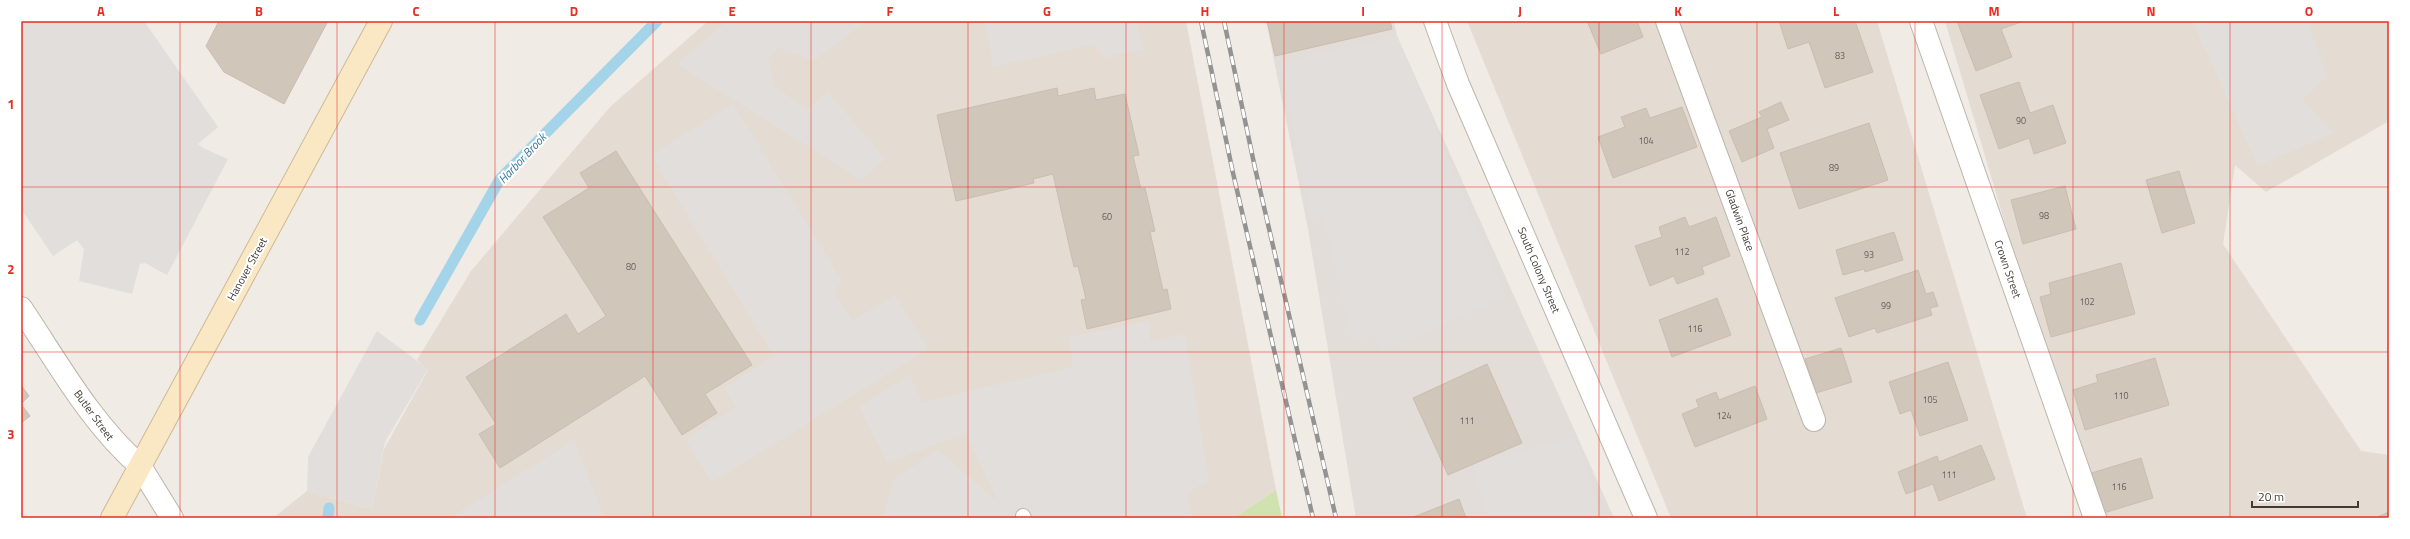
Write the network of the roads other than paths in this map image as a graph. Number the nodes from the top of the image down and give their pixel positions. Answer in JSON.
{"nodes":[{"id":1,"x":381,"y":21,"type":"edge"},
{"id":2,"x":1435,"y":21,"type":"edge"},
{"id":3,"x":1666,"y":21,"type":"edge"},
{"id":4,"x":1921,"y":21,"type":"edge"},
{"id":5,"x":21,"y":308,"type":"edge"},
{"id":6,"x":1814,"y":420,"type":"dead end"},
{"id":7,"x":140,"y":466,"type":"junction"},
{"id":8,"x":112,"y":518,"type":"edge"},
{"id":9,"x":172,"y":518,"type":"edge"},
{"id":10,"x":1646,"y":518,"type":"edge"},
{"id":11,"x":2094,"y":518,"type":"edge"}],
"edges":[{"from":1,"to":7,"type":"main road","name":"Hanover Street"},
{"from":2,"to":10,"type":"street","name":"South Colony Street"},
{"from":3,"to":6,"type":"street","name":"Gladwin Place"},
{"from":4,"to":11,"type":"street","name":"Crown Street"},
{"from":5,"to":7,"type":"street","name":"Butler Street"},
{"from":7,"to":8,"type":"main road","name":"Hanover Street"},
{"from":7,"to":9,"type":"street","name":"Butler Street"}]}
